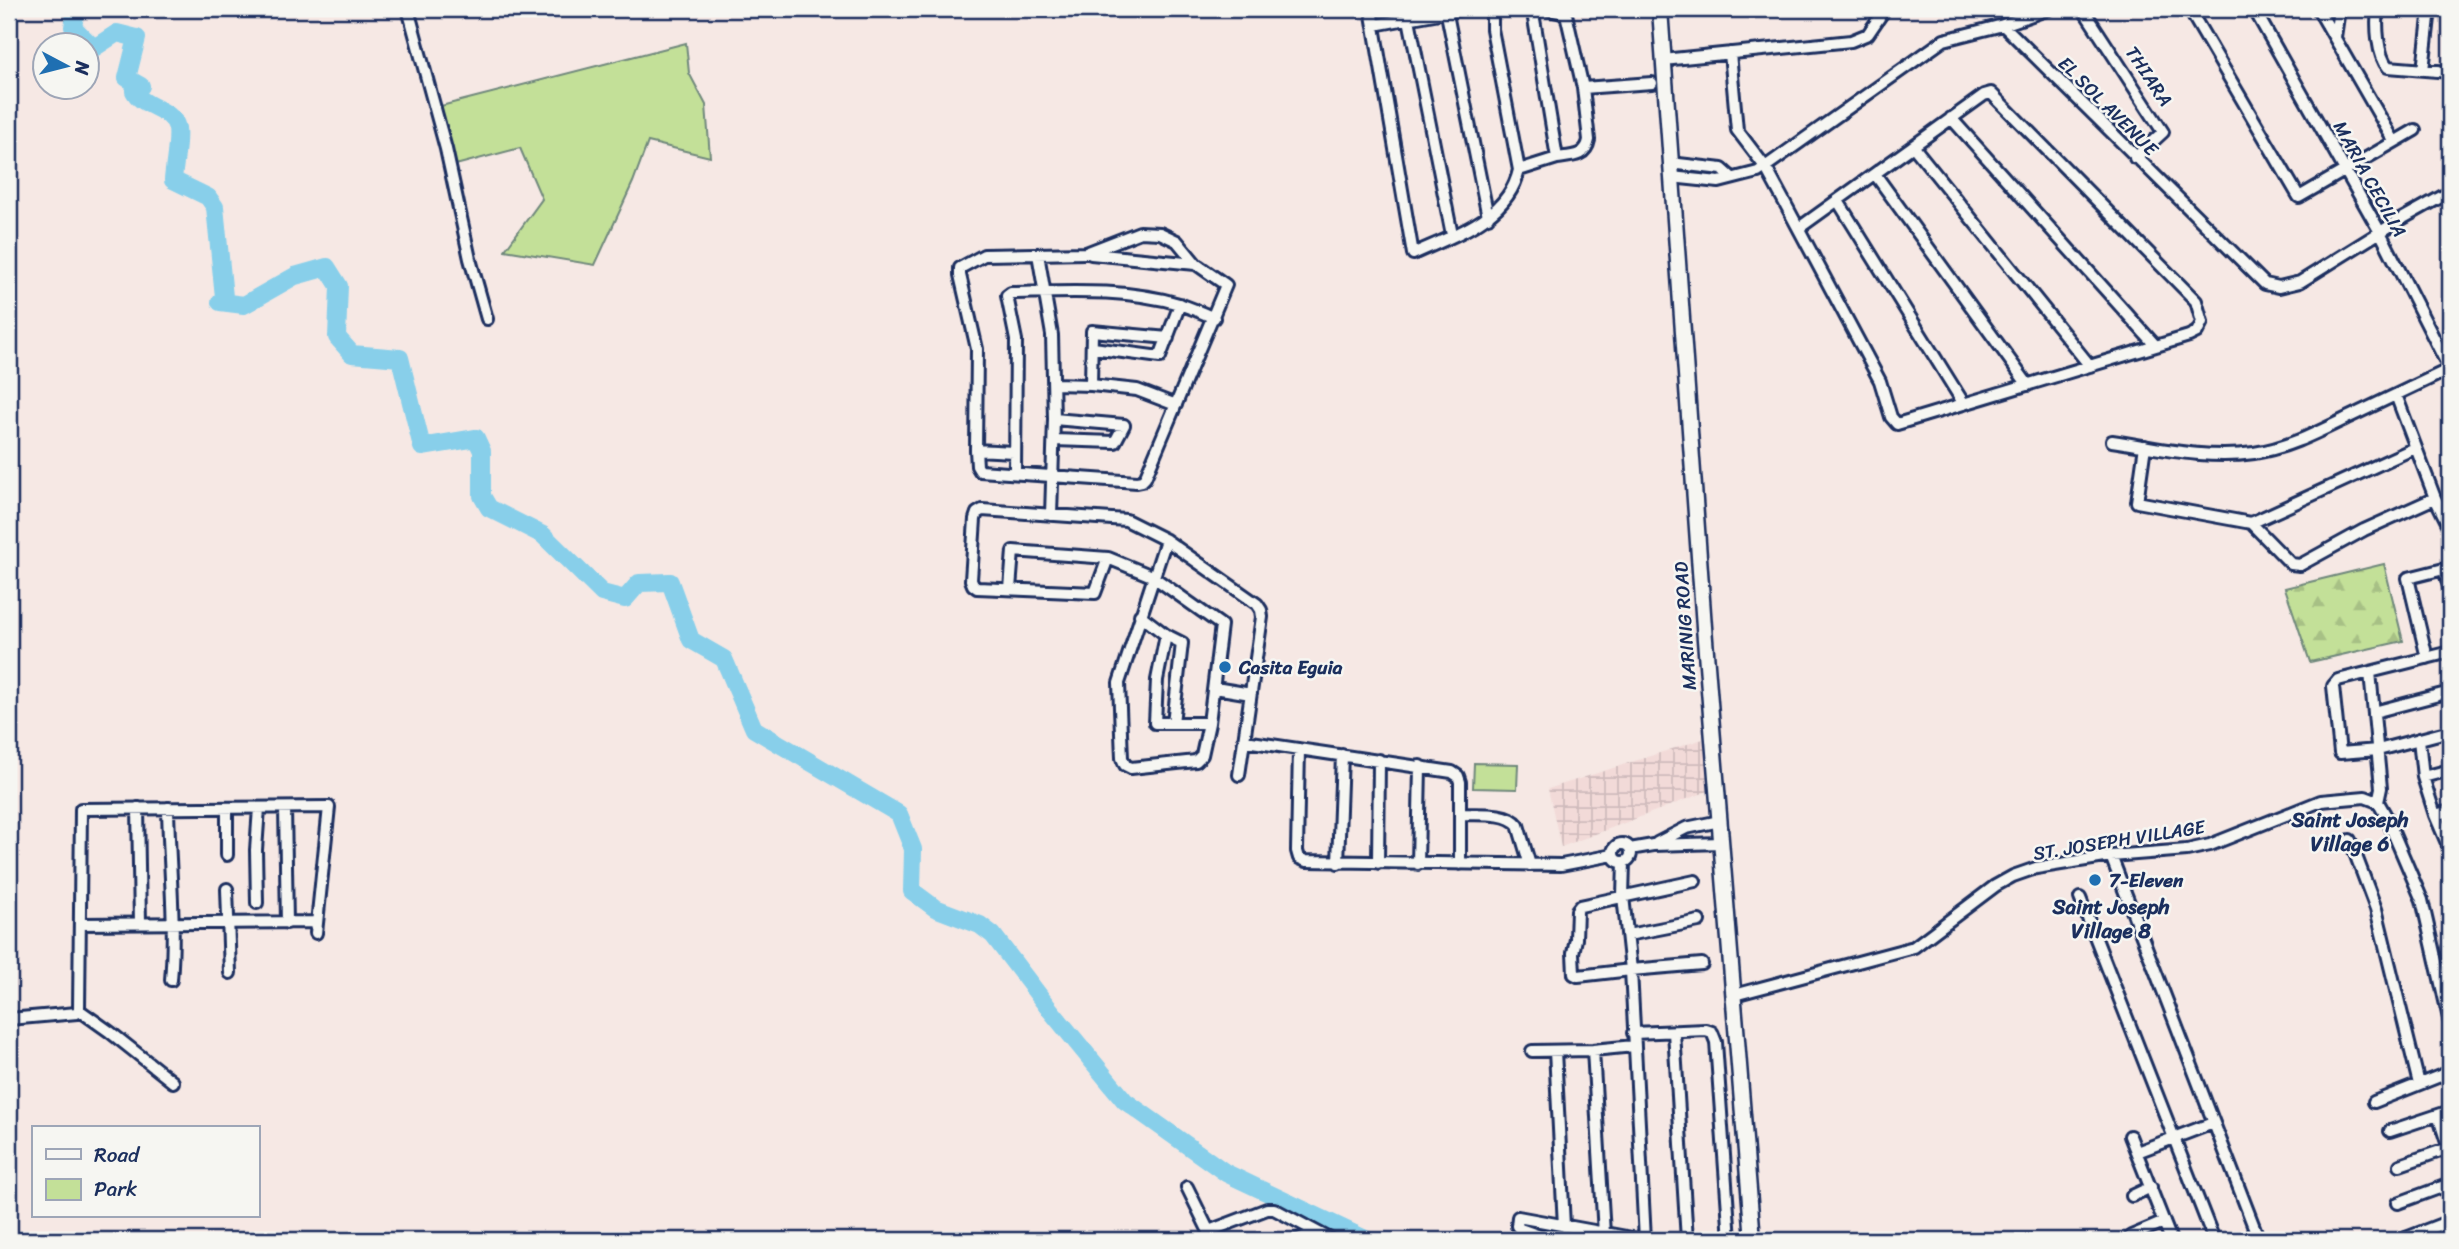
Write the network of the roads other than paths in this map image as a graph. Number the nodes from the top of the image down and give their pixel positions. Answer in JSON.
{"nodes":[{"id":1,"x":408,"y":9,"type":"edge"},
{"id":2,"x":1371,"y":9,"type":"edge"},
{"id":3,"x":1462,"y":9,"type":"edge"},
{"id":4,"x":1492,"y":9,"type":"edge"},
{"id":5,"x":1535,"y":9,"type":"edge"},
{"id":6,"x":1545,"y":9,"type":"edge"},
{"id":7,"x":1660,"y":9,"type":"edge"},
{"id":8,"x":1885,"y":9,"type":"edge"},
{"id":9,"x":2049,"y":9,"type":"edge"},
{"id":10,"x":2083,"y":9,"type":"edge"},
{"id":11,"x":2189,"y":9,"type":"edge"},
{"id":12,"x":2254,"y":9,"type":"edge"},
{"id":13,"x":2318,"y":9,"type":"edge"},
{"id":14,"x":2339,"y":9,"type":"edge"},
{"id":15,"x":2378,"y":9,"type":"edge"},
{"id":16,"x":2430,"y":9,"type":"edge"},
{"id":17,"x":1447,"y":10,"type":"edge"},
{"id":18,"x":1408,"y":14,"type":"edge"},
{"id":19,"x":1374,"y":25,"type":"junction"},
{"id":20,"x":2003,"y":25,"type":"junction"},
{"id":21,"x":2334,"y":37,"type":"junction"},
{"id":22,"x":1730,"y":53,"type":"junction"},
{"id":23,"x":1663,"y":60,"type":"junction"},
{"id":24,"x":2423,"y":70,"type":"junction"},
{"id":25,"x":2450,"y":72,"type":"edge"},
{"id":26,"x":1652,"y":83,"type":"dead end"},
{"id":27,"x":1583,"y":88,"type":"junction"},
{"id":28,"x":1951,"y":118,"type":"junction"},
{"id":29,"x":2415,"y":130,"type":"dead end"},
{"id":30,"x":2394,"y":141,"type":"junction"},
{"id":31,"x":1913,"y":146,"type":"junction"},
{"id":32,"x":1557,"y":158,"type":"junction"},
{"id":33,"x":2135,"y":158,"type":"junction"},
{"id":34,"x":1766,"y":168,"type":"junction"},
{"id":35,"x":1519,"y":170,"type":"junction"},
{"id":36,"x":1671,"y":170,"type":"junction"},
{"id":37,"x":2346,"y":170,"type":"junction"},
{"id":38,"x":1875,"y":174,"type":"junction"},
{"id":39,"x":2450,"y":192,"type":"edge"},
{"id":40,"x":1838,"y":201,"type":"junction"},
{"id":41,"x":1488,"y":217,"type":"junction"},
{"id":42,"x":1799,"y":228,"type":"junction"},
{"id":43,"x":2380,"y":232,"type":"junction"},
{"id":44,"x":1452,"y":235,"type":"junction"},
{"id":45,"x":1086,"y":253,"type":"junction"},
{"id":46,"x":1038,"y":254,"type":"junction"},
{"id":47,"x":1196,"y":264,"type":"junction"},
{"id":48,"x":1043,"y":292,"type":"junction"},
{"id":49,"x":1180,"y":304,"type":"junction"},
{"id":50,"x":1214,"y":318,"type":"junction"},
{"id":51,"x":486,"y":319,"type":"dead end"},
{"id":52,"x":1168,"y":338,"type":"junction"},
{"id":53,"x":2155,"y":345,"type":"junction"},
{"id":54,"x":1093,"y":348,"type":"junction"},
{"id":55,"x":2090,"y":366,"type":"junction"},
{"id":56,"x":2450,"y":370,"type":"edge"},
{"id":57,"x":1054,"y":384,"type":"junction"},
{"id":58,"x":2028,"y":384,"type":"junction"},
{"id":59,"x":1091,"y":385,"type":"junction"},
{"id":60,"x":2396,"y":395,"type":"junction"},
{"id":61,"x":1964,"y":404,"type":"junction"},
{"id":62,"x":1176,"y":405,"type":"junction"},
{"id":63,"x":1054,"y":419,"type":"junction"},
{"id":64,"x":1054,"y":440,"type":"junction"},
{"id":65,"x":2112,"y":441,"type":"dead end"},
{"id":66,"x":2145,"y":446,"type":"junction"},
{"id":67,"x":2415,"y":448,"type":"junction"},
{"id":68,"x":976,"y":450,"type":"junction"},
{"id":69,"x":1014,"y":453,"type":"junction"},
{"id":70,"x":1015,"y":473,"type":"junction"},
{"id":71,"x":1052,"y":474,"type":"junction"},
{"id":72,"x":2435,"y":498,"type":"junction"},
{"id":73,"x":1051,"y":515,"type":"junction"},
{"id":74,"x":2251,"y":523,"type":"junction"},
{"id":75,"x":2450,"y":528,"type":"edge"},
{"id":76,"x":1166,"y":540,"type":"junction"},
{"id":77,"x":1108,"y":558,"type":"junction"},
{"id":78,"x":1152,"y":576,"type":"junction"},
{"id":79,"x":1010,"y":589,"type":"junction"},
{"id":80,"x":2450,"y":590,"type":"edge"},
{"id":81,"x":1140,"y":615,"type":"junction"},
{"id":82,"x":1166,"y":635,"type":"junction"},
{"id":83,"x":2450,"y":652,"type":"edge"},
{"id":84,"x":2427,"y":658,"type":"junction"},
{"id":85,"x":2370,"y":672,"type":"junction"},
{"id":86,"x":1215,"y":688,"type":"junction"},
{"id":87,"x":2450,"y":692,"type":"edge"},
{"id":88,"x":1251,"y":694,"type":"junction"},
{"id":89,"x":2374,"y":712,"type":"junction"},
{"id":90,"x":1173,"y":723,"type":"junction"},
{"id":91,"x":1209,"y":723,"type":"junction"},
{"id":92,"x":2450,"y":731,"type":"edge"},
{"id":93,"x":2419,"y":739,"type":"junction"},
{"id":94,"x":1245,"y":741,"type":"junction"},
{"id":95,"x":1299,"y":749,"type":"junction"},
{"id":96,"x":2378,"y":750,"type":"junction"},
{"id":97,"x":1342,"y":755,"type":"junction"},
{"id":98,"x":1379,"y":760,"type":"junction"},
{"id":99,"x":1420,"y":766,"type":"junction"},
{"id":100,"x":2450,"y":770,"type":"edge"},
{"id":101,"x":1239,"y":775,"type":"dead end"},
{"id":102,"x":2423,"y":777,"type":"junction"},
{"id":103,"x":2378,"y":802,"type":"junction"},
{"id":104,"x":138,"y":808,"type":"junction"},
{"id":105,"x":168,"y":808,"type":"junction"},
{"id":106,"x":227,"y":808,"type":"junction"},
{"id":107,"x":259,"y":808,"type":"junction"},
{"id":108,"x":285,"y":808,"type":"junction"},
{"id":109,"x":2450,"y":811,"type":"edge"},
{"id":110,"x":1461,"y":814,"type":"junction"},
{"id":111,"x":2435,"y":815,"type":"junction"},
{"id":112,"x":1720,"y":821,"type":"junction"},
{"id":113,"x":2350,"y":840,"type":"dead end"},
{"id":114,"x":1722,"y":843,"type":"junction"},
{"id":115,"x":1653,"y":845,"type":"junction"},
{"id":116,"x":1630,"y":849,"type":"junction"},
{"id":117,"x":2450,"y":850,"type":"edge"},
{"id":118,"x":227,"y":855,"type":"dead end"},
{"id":119,"x":1613,"y":855,"type":"junction"},
{"id":120,"x":2111,"y":856,"type":"junction"},
{"id":121,"x":1624,"y":862,"type":"junction"},
{"id":122,"x":1338,"y":863,"type":"junction"},
{"id":123,"x":1378,"y":863,"type":"junction"},
{"id":124,"x":1418,"y":864,"type":"junction"},
{"id":125,"x":1460,"y":864,"type":"junction"},
{"id":126,"x":1530,"y":865,"type":"junction"},
{"id":127,"x":1695,"y":881,"type":"dead end"},
{"id":128,"x":227,"y":889,"type":"dead end"},
{"id":129,"x":1623,"y":896,"type":"junction"},
{"id":130,"x":2080,"y":898,"type":"dead end"},
{"id":131,"x":257,"y":903,"type":"dead end"},
{"id":132,"x":1699,"y":921,"type":"dead end"},
{"id":133,"x":80,"y":923,"type":"junction"},
{"id":134,"x":140,"y":923,"type":"junction"},
{"id":135,"x":171,"y":923,"type":"junction"},
{"id":136,"x":230,"y":923,"type":"junction"},
{"id":137,"x":287,"y":923,"type":"junction"},
{"id":138,"x":1628,"y":935,"type":"junction"},
{"id":139,"x":1702,"y":964,"type":"dead end"},
{"id":140,"x":1630,"y":970,"type":"junction"},
{"id":141,"x":230,"y":973,"type":"dead end"},
{"id":142,"x":171,"y":980,"type":"dead end"},
{"id":143,"x":1734,"y":995,"type":"junction"},
{"id":144,"x":79,"y":1010,"type":"junction"},
{"id":145,"x":9,"y":1019,"type":"edge"},
{"id":146,"x":2450,"y":1023,"type":"edge"},
{"id":147,"x":1674,"y":1032,"type":"junction"},
{"id":148,"x":1633,"y":1033,"type":"junction"},
{"id":149,"x":1634,"y":1046,"type":"junction"},
{"id":150,"x":1592,"y":1050,"type":"junction"},
{"id":151,"x":1532,"y":1051,"type":"dead end"},
{"id":152,"x":1555,"y":1051,"type":"junction"},
{"id":153,"x":2450,"y":1072,"type":"edge"},
{"id":154,"x":173,"y":1082,"type":"dead end"},
{"id":155,"x":2419,"y":1084,"type":"junction"},
{"id":156,"x":2374,"y":1102,"type":"dead end"},
{"id":157,"x":2450,"y":1111,"type":"edge"},
{"id":158,"x":2438,"y":1115,"type":"junction"},
{"id":159,"x":2213,"y":1123,"type":"junction"},
{"id":160,"x":2390,"y":1131,"type":"dead end"},
{"id":161,"x":2130,"y":1136,"type":"dead end"},
{"id":162,"x":2174,"y":1138,"type":"junction"},
{"id":163,"x":2450,"y":1150,"type":"edge"},
{"id":164,"x":2137,"y":1152,"type":"junction"},
{"id":165,"x":2400,"y":1165,"type":"dead end"},
{"id":166,"x":2450,"y":1184,"type":"edge"},
{"id":167,"x":1187,"y":1187,"type":"dead end"},
{"id":168,"x":2151,"y":1187,"type":"junction"},
{"id":169,"x":2132,"y":1196,"type":"dead end"},
{"id":170,"x":2398,"y":1203,"type":"dead end"},
{"id":171,"x":2450,"y":1221,"type":"edge"},
{"id":172,"x":2164,"y":1222,"type":"junction"},
{"id":173,"x":1564,"y":1226,"type":"junction"},
{"id":174,"x":1316,"y":1232,"type":"junction"},
{"id":175,"x":1604,"y":1234,"type":"junction"},
{"id":176,"x":1211,"y":1236,"type":"edge"},
{"id":177,"x":2406,"y":1238,"type":"dead end"},
{"id":178,"x":1296,"y":1240,"type":"edge"},
{"id":179,"x":1332,"y":1240,"type":"edge"},
{"id":180,"x":1551,"y":1240,"type":"edge"},
{"id":181,"x":1644,"y":1240,"type":"edge"},
{"id":182,"x":1687,"y":1240,"type":"edge"},
{"id":183,"x":1730,"y":1240,"type":"edge"},
{"id":184,"x":1753,"y":1240,"type":"edge"},
{"id":185,"x":2132,"y":1240,"type":"edge"},
{"id":186,"x":2171,"y":1240,"type":"edge"},
{"id":187,"x":2214,"y":1240,"type":"edge"},
{"id":188,"x":2259,"y":1240,"type":"edge"}],
"edges":[{"from":1,"to":51,"type":"street"},
{"from":2,"to":19,"type":"street"},
{"from":3,"to":17,"type":"street"},
{"from":4,"to":35,"type":"street"},
{"from":5,"to":32,"type":"street"},
{"from":6,"to":27,"type":"street"},
{"from":7,"to":23,"type":"street","name":"MARINIG ROAD"},
{"from":8,"to":22,"type":"street"},
{"from":9,"to":20,"type":"street"},
{"from":10,"to":33,"type":"street","name":"THIARA"},
{"from":11,"to":37,"type":"street"},
{"from":12,"to":37,"type":"street","name":"MARIA CECILIA"},
{"from":13,"to":21,"type":"street"},
{"from":14,"to":21,"type":"street"},
{"from":15,"to":24,"type":"street"},
{"from":16,"to":24,"type":"street"},
{"from":17,"to":18,"type":"street"},
{"from":17,"to":41,"type":"street"},
{"from":18,"to":19,"type":"street"},
{"from":18,"to":44,"type":"street"},
{"from":19,"to":44,"type":"street"},
{"from":20,"to":33,"type":"street","name":"EL SOL AVENUE"},
{"from":20,"to":34,"type":"street"},
{"from":21,"to":30,"type":"street"},
{"from":22,"to":23,"type":"street"},
{"from":22,"to":34,"type":"street"},
{"from":23,"to":36,"type":"street","name":"MARINIG ROAD"},
{"from":24,"to":25,"type":"street"},
{"from":26,"to":27,"type":"street"},
{"from":27,"to":32,"type":"street"},
{"from":28,"to":31,"type":"street"},
{"from":28,"to":53,"type":"street"},
{"from":28,"to":53,"type":"street"},
{"from":29,"to":30,"type":"street"},
{"from":30,"to":37,"type":"street"},
{"from":31,"to":38,"type":"street"},
{"from":31,"to":55,"type":"street"},
{"from":32,"to":35,"type":"street"},
{"from":33,"to":43,"type":"street","name":"EL SOL AVENUE"},
{"from":34,"to":36,"type":"street"},
{"from":34,"to":42,"type":"street"},
{"from":35,"to":41,"type":"street"},
{"from":36,"to":112,"type":"street","name":"MARINIG ROAD"},
{"from":37,"to":43,"type":"street","name":"MARIA CECILIA"},
{"from":38,"to":40,"type":"street"},
{"from":38,"to":58,"type":"street"},
{"from":39,"to":43,"type":"street","name":"EL SOL AVENUE"},
{"from":40,"to":42,"type":"street"},
{"from":40,"to":61,"type":"street"},
{"from":41,"to":44,"type":"street"},
{"from":42,"to":61,"type":"street"},
{"from":43,"to":56,"type":"street","name":"MARIA CECILIA"},
{"from":45,"to":46,"type":"street"},
{"from":45,"to":47,"type":"street"},
{"from":45,"to":47,"type":"street"},
{"from":46,"to":48,"type":"street"},
{"from":46,"to":68,"type":"street"},
{"from":47,"to":50,"type":"street"},
{"from":48,"to":49,"type":"street"},
{"from":48,"to":57,"type":"street"},
{"from":48,"to":69,"type":"street"},
{"from":49,"to":50,"type":"street"},
{"from":49,"to":52,"type":"street"},
{"from":50,"to":62,"type":"street"},
{"from":52,"to":54,"type":"street"},
{"from":52,"to":54,"type":"street"},
{"from":53,"to":55,"type":"street"},
{"from":54,"to":59,"type":"street"},
{"from":55,"to":58,"type":"street"},
{"from":56,"to":60,"type":"street"},
{"from":57,"to":59,"type":"street"},
{"from":57,"to":63,"type":"street"},
{"from":58,"to":61,"type":"street"},
{"from":59,"to":62,"type":"street"},
{"from":60,"to":66,"type":"street"},
{"from":60,"to":67,"type":"street"},
{"from":62,"to":71,"type":"street"},
{"from":63,"to":64,"type":"street"},
{"from":63,"to":64,"type":"street"},
{"from":64,"to":71,"type":"street"},
{"from":65,"to":66,"type":"street"},
{"from":66,"to":74,"type":"street"},
{"from":67,"to":72,"type":"street"},
{"from":67,"to":74,"type":"street"},
{"from":68,"to":69,"type":"street"},
{"from":68,"to":70,"type":"street"},
{"from":69,"to":70,"type":"street"},
{"from":70,"to":71,"type":"street"},
{"from":71,"to":73,"type":"street"},
{"from":72,"to":74,"type":"street"},
{"from":72,"to":75,"type":"street"},
{"from":73,"to":76,"type":"street"},
{"from":73,"to":79,"type":"street"},
{"from":76,"to":78,"type":"street"},
{"from":76,"to":88,"type":"street"},
{"from":77,"to":78,"type":"street"},
{"from":77,"to":79,"type":"street"},
{"from":77,"to":79,"type":"street"},
{"from":78,"to":81,"type":"street"},
{"from":78,"to":86,"type":"street"},
{"from":80,"to":84,"type":"street"},
{"from":81,"to":82,"type":"street"},
{"from":81,"to":91,"type":"street"},
{"from":82,"to":90,"type":"street"},
{"from":82,"to":90,"type":"street"},
{"from":83,"to":84,"type":"street"},
{"from":84,"to":85,"type":"street"},
{"from":85,"to":89,"type":"street"},
{"from":85,"to":96,"type":"street"},
{"from":86,"to":88,"type":"street"},
{"from":86,"to":91,"type":"street"},
{"from":87,"to":89,"type":"street"},
{"from":88,"to":94,"type":"street"},
{"from":89,"to":96,"type":"street"},
{"from":90,"to":91,"type":"street"},
{"from":92,"to":93,"type":"street"},
{"from":93,"to":96,"type":"street"},
{"from":93,"to":102,"type":"street"},
{"from":94,"to":95,"type":"street"},
{"from":94,"to":101,"type":"street"},
{"from":95,"to":97,"type":"street"},
{"from":95,"to":122,"type":"street"},
{"from":96,"to":103,"type":"street"},
{"from":97,"to":98,"type":"street"},
{"from":97,"to":122,"type":"street"},
{"from":98,"to":99,"type":"street"},
{"from":98,"to":123,"type":"street"},
{"from":99,"to":110,"type":"street"},
{"from":99,"to":124,"type":"street"},
{"from":100,"to":102,"type":"street"},
{"from":102,"to":111,"type":"street"},
{"from":103,"to":120,"type":"street","name":"ST. JOSEPH VILLAGE"},
{"from":103,"to":146,"type":"street"},
{"from":104,"to":105,"type":"street"},
{"from":104,"to":133,"type":"street"},
{"from":104,"to":134,"type":"street"},
{"from":105,"to":106,"type":"street"},
{"from":105,"to":135,"type":"street"},
{"from":106,"to":107,"type":"street"},
{"from":106,"to":118,"type":"street"},
{"from":107,"to":108,"type":"street"},
{"from":107,"to":131,"type":"street"},
{"from":108,"to":137,"type":"street"},
{"from":108,"to":137,"type":"street"},
{"from":109,"to":111,"type":"street"},
{"from":110,"to":125,"type":"street"},
{"from":110,"to":126,"type":"street"},
{"from":111,"to":117,"type":"street"},
{"from":112,"to":114,"type":"street","name":"MARINIG ROAD"},
{"from":112,"to":115,"type":"street"},
{"from":113,"to":155,"type":"street"},
{"from":114,"to":115,"type":"street"},
{"from":114,"to":143,"type":"street","name":"MARINIG ROAD"},
{"from":115,"to":116,"type":"street"},
{"from":116,"to":119,"type":"street"},
{"from":116,"to":121,"type":"street"},
{"from":119,"to":121,"type":"street"},
{"from":119,"to":126,"type":"street"},
{"from":120,"to":143,"type":"street","name":"ST. JOSEPH VILLAGE"},
{"from":120,"to":159,"type":"street"},
{"from":121,"to":129,"type":"street"},
{"from":122,"to":123,"type":"street"},
{"from":123,"to":124,"type":"street"},
{"from":124,"to":125,"type":"street"},
{"from":125,"to":126,"type":"street"},
{"from":127,"to":129,"type":"street"},
{"from":128,"to":136,"type":"street"},
{"from":129,"to":138,"type":"street"},
{"from":129,"to":140,"type":"street"},
{"from":130,"to":162,"type":"street"},
{"from":132,"to":138,"type":"street"},
{"from":133,"to":134,"type":"street"},
{"from":133,"to":144,"type":"street"},
{"from":134,"to":135,"type":"street"},
{"from":135,"to":136,"type":"street"},
{"from":135,"to":142,"type":"street"},
{"from":136,"to":137,"type":"street"},
{"from":136,"to":141,"type":"street"},
{"from":138,"to":140,"type":"street"},
{"from":139,"to":140,"type":"street"},
{"from":140,"to":148,"type":"street"},
{"from":143,"to":184,"type":"street","name":"MARINIG ROAD"},
{"from":144,"to":145,"type":"street"},
{"from":144,"to":154,"type":"street"},
{"from":147,"to":148,"type":"street"},
{"from":147,"to":182,"type":"street"},
{"from":147,"to":183,"type":"street"},
{"from":148,"to":149,"type":"street"},
{"from":149,"to":150,"type":"street"},
{"from":149,"to":181,"type":"street"},
{"from":150,"to":152,"type":"street"},
{"from":150,"to":175,"type":"street"},
{"from":151,"to":152,"type":"street"},
{"from":152,"to":173,"type":"street"},
{"from":153,"to":155,"type":"street"},
{"from":155,"to":156,"type":"street"},
{"from":157,"to":158,"type":"street"},
{"from":158,"to":160,"type":"street"},
{"from":158,"to":163,"type":"street"},
{"from":159,"to":162,"type":"street"},
{"from":159,"to":188,"type":"street"},
{"from":161,"to":164,"type":"street"},
{"from":162,"to":164,"type":"street"},
{"from":162,"to":187,"type":"street"},
{"from":163,"to":165,"type":"street"},
{"from":164,"to":168,"type":"street"},
{"from":166,"to":170,"type":"street"},
{"from":167,"to":176,"type":"street"},
{"from":168,"to":169,"type":"street"},
{"from":168,"to":172,"type":"street"},
{"from":171,"to":177,"type":"street"},
{"from":172,"to":185,"type":"street"},
{"from":172,"to":186,"type":"street"},
{"from":173,"to":175,"type":"street"},
{"from":173,"to":180,"type":"street"},
{"from":174,"to":176,"type":"street"},
{"from":174,"to":178,"type":"street"},
{"from":174,"to":179,"type":"street"},
{"from":175,"to":181,"type":"street"}]}
